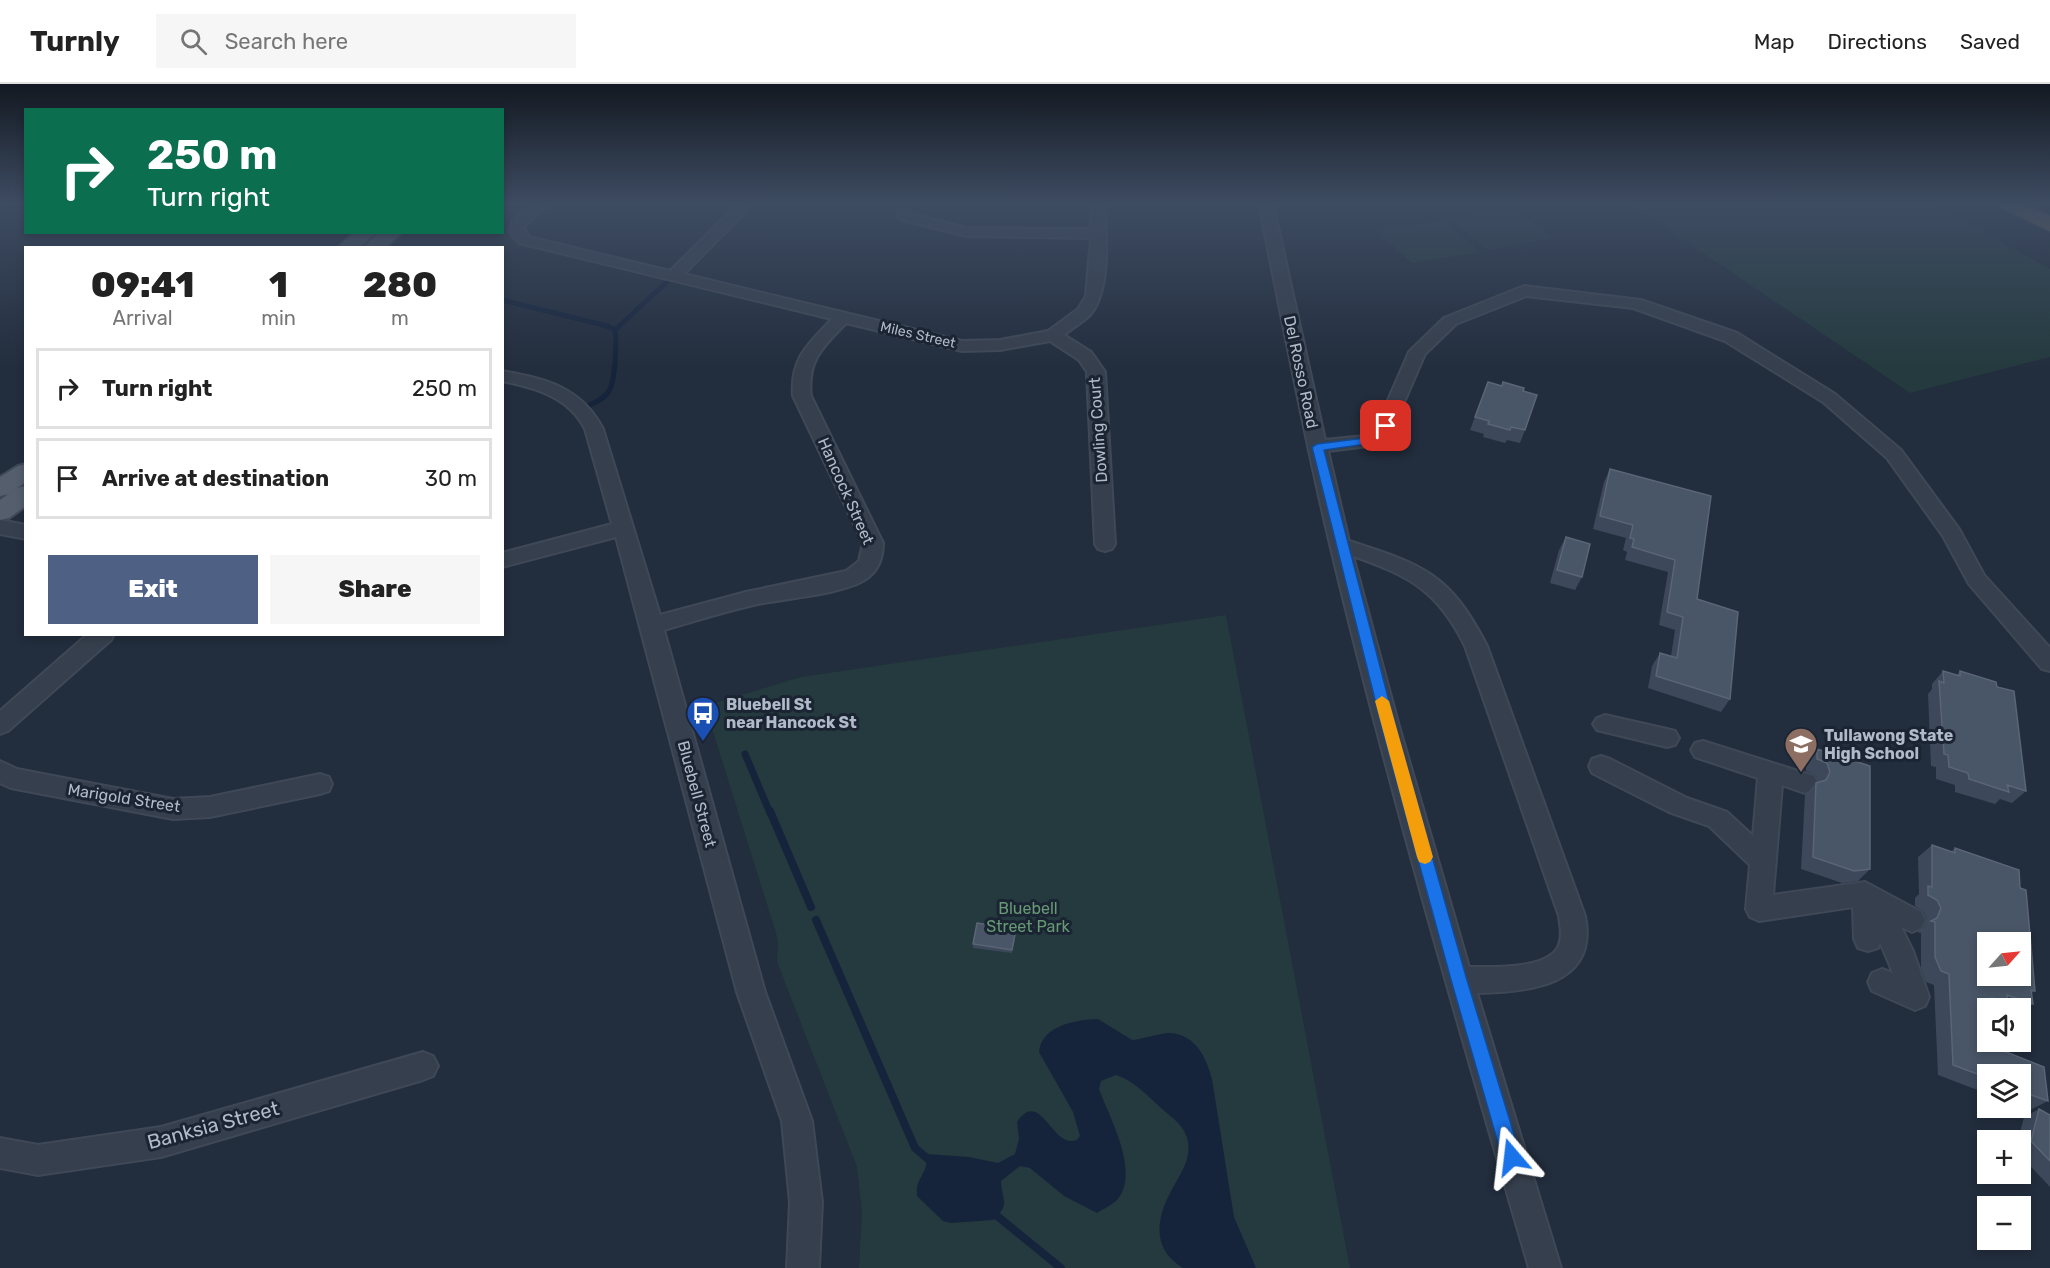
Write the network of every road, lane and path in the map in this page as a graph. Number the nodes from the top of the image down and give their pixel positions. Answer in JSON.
{"nodes":[{"id":1,"x":604,"y":259,"type":"edge"},
{"id":2,"x":690,"y":259,"type":"edge"},
{"id":3,"x":1097,"y":259,"type":"edge"},
{"id":4,"x":1278,"y":259,"type":"edge"},
{"id":5,"x":673,"y":276,"type":"junction"},
{"id":6,"x":842,"y":318,"type":"junction"},
{"id":7,"x":1053,"y":335,"type":"junction"},
{"id":8,"x":504,"y":377,"type":"edge"},
{"id":9,"x":1317,"y":447,"type":"junction"},
{"id":10,"x":24,"y":472,"type":"edge"},
{"id":11,"x":0,"y":488,"type":"edge"},
{"id":12,"x":24,"y":495,"type":"edge"},
{"id":13,"x":0,"y":512,"type":"edge"},
{"id":14,"x":0,"y":527,"type":"edge"},
{"id":15,"x":624,"y":528,"type":"junction"},
{"id":16,"x":24,"y":532,"type":"edge"},
{"id":17,"x":1105,"y":544,"type":"dead end"},
{"id":18,"x":1341,"y":545,"type":"junction"},
{"id":19,"x":504,"y":559,"type":"edge"},
{"id":20,"x":652,"y":625,"type":"junction"},
{"id":21,"x":101,"y":636,"type":"edge"},
{"id":22,"x":2050,"y":663,"type":"edge"},
{"id":23,"x":1605,"y":724,"type":"dead end"},
{"id":24,"x":0,"y":725,"type":"edge"},
{"id":25,"x":1667,"y":738,"type":"dead end"},
{"id":26,"x":1703,"y":750,"type":"dead end"},
{"id":27,"x":1601,"y":766,"type":"dead end"},
{"id":28,"x":0,"y":771,"type":"edge"},
{"id":29,"x":1771,"y":773,"type":"junction"},
{"id":30,"x":1805,"y":783,"type":"dead end"},
{"id":31,"x":320,"y":784,"type":"dead end"},
{"id":32,"x":1763,"y":861,"type":"junction"},
{"id":33,"x":1871,"y":897,"type":"junction"},
{"id":34,"x":1912,"y":920,"type":"dead end"},
{"id":35,"x":1868,"y":939,"type":"dead end"},
{"id":36,"x":1459,"y":980,"type":"junction"},
{"id":37,"x":1882,"y":982,"type":"dead end"},
{"id":38,"x":423,"y":1066,"type":"dead end"},
{"id":39,"x":0,"y":1153,"type":"edge"},
{"id":40,"x":803,"y":1268,"type":"edge"},
{"id":41,"x":1545,"y":1268,"type":"edge"}],
"edges":[{"from":1,"to":5,"type":"street","name":"Miles Street"},
{"from":2,"to":5,"type":"street"},
{"from":3,"to":7,"type":"street","name":"Miles Street"},
{"from":4,"to":9,"type":"street","name":"Del Rosso Road"},
{"from":5,"to":6,"type":"street","name":"Miles Street"},
{"from":6,"to":7,"type":"street","name":"Miles Street"},
{"from":6,"to":20,"type":"street","name":"Hancock Street"},
{"from":7,"to":17,"type":"street","name":"Dowling Court"},
{"from":8,"to":15,"type":"street","name":"Bluebell Street"},
{"from":9,"to":18,"type":"street","name":"Del Rosso Road"},
{"from":9,"to":22,"type":"street"},
{"from":10,"to":11,"type":"main road"},
{"from":12,"to":13,"type":"main road"},
{"from":14,"to":16,"type":"street"},
{"from":15,"to":19,"type":"street"},
{"from":15,"to":20,"type":"street","name":"Bluebell Street"},
{"from":18,"to":36,"type":"street","name":"Del Rosso Road"},
{"from":18,"to":36,"type":"street"},
{"from":20,"to":40,"type":"street","name":"Bluebell Street"},
{"from":21,"to":24,"type":"street"},
{"from":23,"to":25,"type":"street"},
{"from":26,"to":29,"type":"street"},
{"from":27,"to":32,"type":"street"},
{"from":28,"to":31,"type":"street","name":"Marigold Street"},
{"from":29,"to":30,"type":"street"},
{"from":29,"to":32,"type":"street"},
{"from":32,"to":33,"type":"street"},
{"from":33,"to":34,"type":"street"},
{"from":33,"to":35,"type":"street"},
{"from":33,"to":37,"type":"street"},
{"from":36,"to":41,"type":"street","name":"Del Rosso Road"},
{"from":38,"to":39,"type":"street","name":"Banksia Street"}]}
